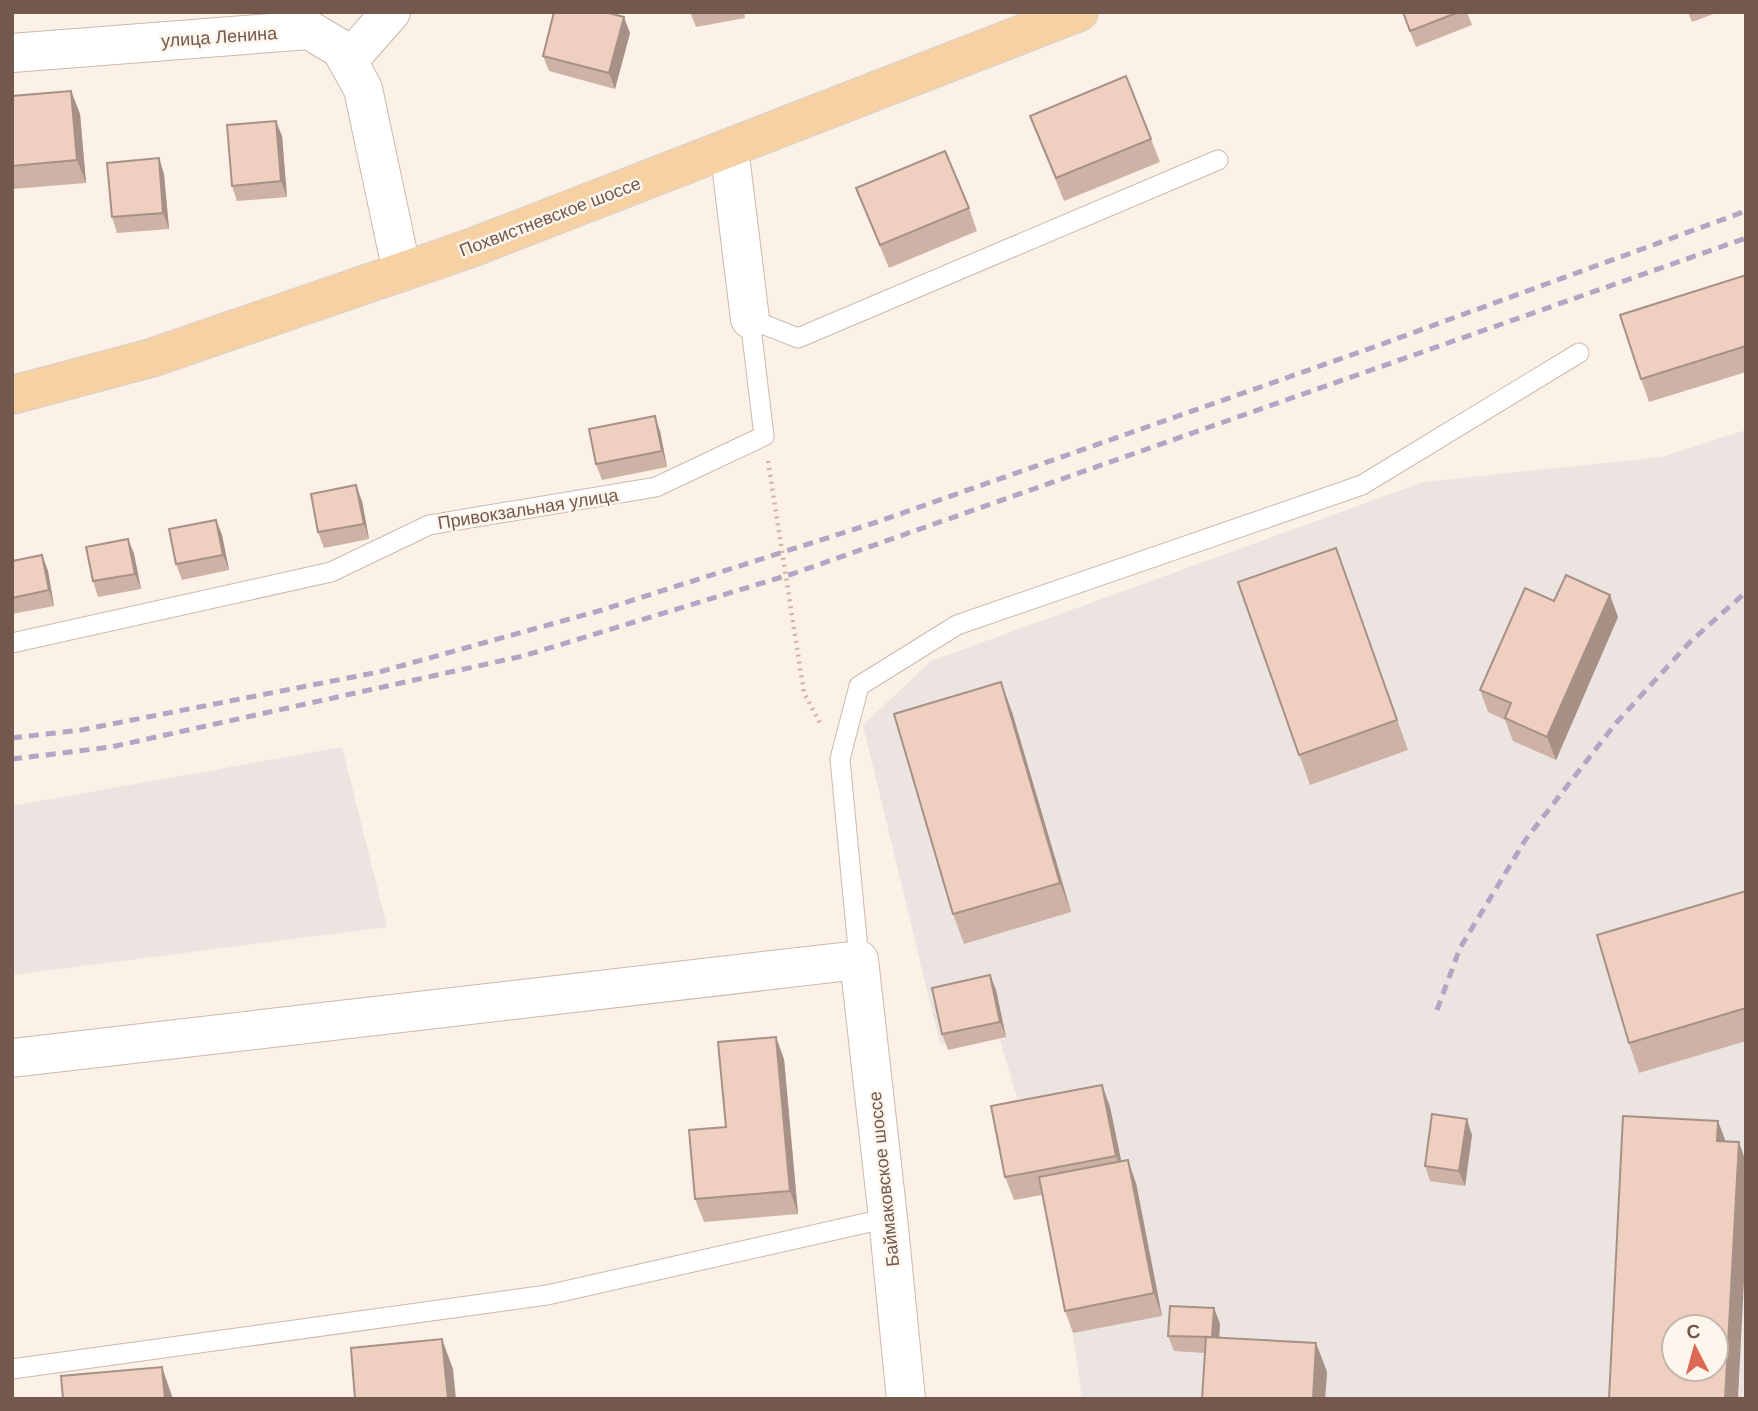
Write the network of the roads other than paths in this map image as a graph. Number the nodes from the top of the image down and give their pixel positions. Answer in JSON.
{"nodes":[{"id":1,"x":391,"y":12,"type":"edge"},
{"id":2,"x":1079,"y":12,"type":"edge"},
{"id":3,"x":12,"y":52,"type":"edge"},
{"id":4,"x":348,"y":61,"type":"junction"},
{"id":5,"x":729,"y":148,"type":"junction"},
{"id":6,"x":1218,"y":160,"type":"dead end"},
{"id":7,"x":402,"y":272,"type":"junction"},
{"id":8,"x":750,"y":319,"type":"junction"},
{"id":9,"x":1579,"y":354,"type":"dead end"},
{"id":10,"x":12,"y":395,"type":"edge"},
{"id":11,"x":12,"y":643,"type":"edge"},
{"id":12,"x":859,"y":960,"type":"junction"},
{"id":13,"x":12,"y":1058,"type":"edge"},
{"id":14,"x":888,"y":1218,"type":"junction"},
{"id":15,"x":12,"y":1368,"type":"edge"},
{"id":16,"x":906,"y":1399,"type":"edge"}],
"edges":[{"from":1,"to":4,"type":"street"},
{"from":2,"to":5,"type":"main road","name":"Похвистневское шоссе"},
{"from":3,"to":4,"type":"street","name":"улица Ленина"},
{"from":4,"to":7,"type":"street"},
{"from":5,"to":7,"type":"main road","name":"Похвистневское шоссе"},
{"from":5,"to":8,"type":"street"},
{"from":6,"to":8,"type":"lane"},
{"from":7,"to":10,"type":"main road","name":"Похвистневское шоссе"},
{"from":8,"to":11,"type":"lane","name":"Привокзальная улица"},
{"from":9,"to":12,"type":"lane"},
{"from":12,"to":13,"type":"street"},
{"from":12,"to":14,"type":"street","name":"Баймаковское шоссе"},
{"from":14,"to":15,"type":"lane"},
{"from":14,"to":16,"type":"street","name":"Баймаковское шоссе"}]}
